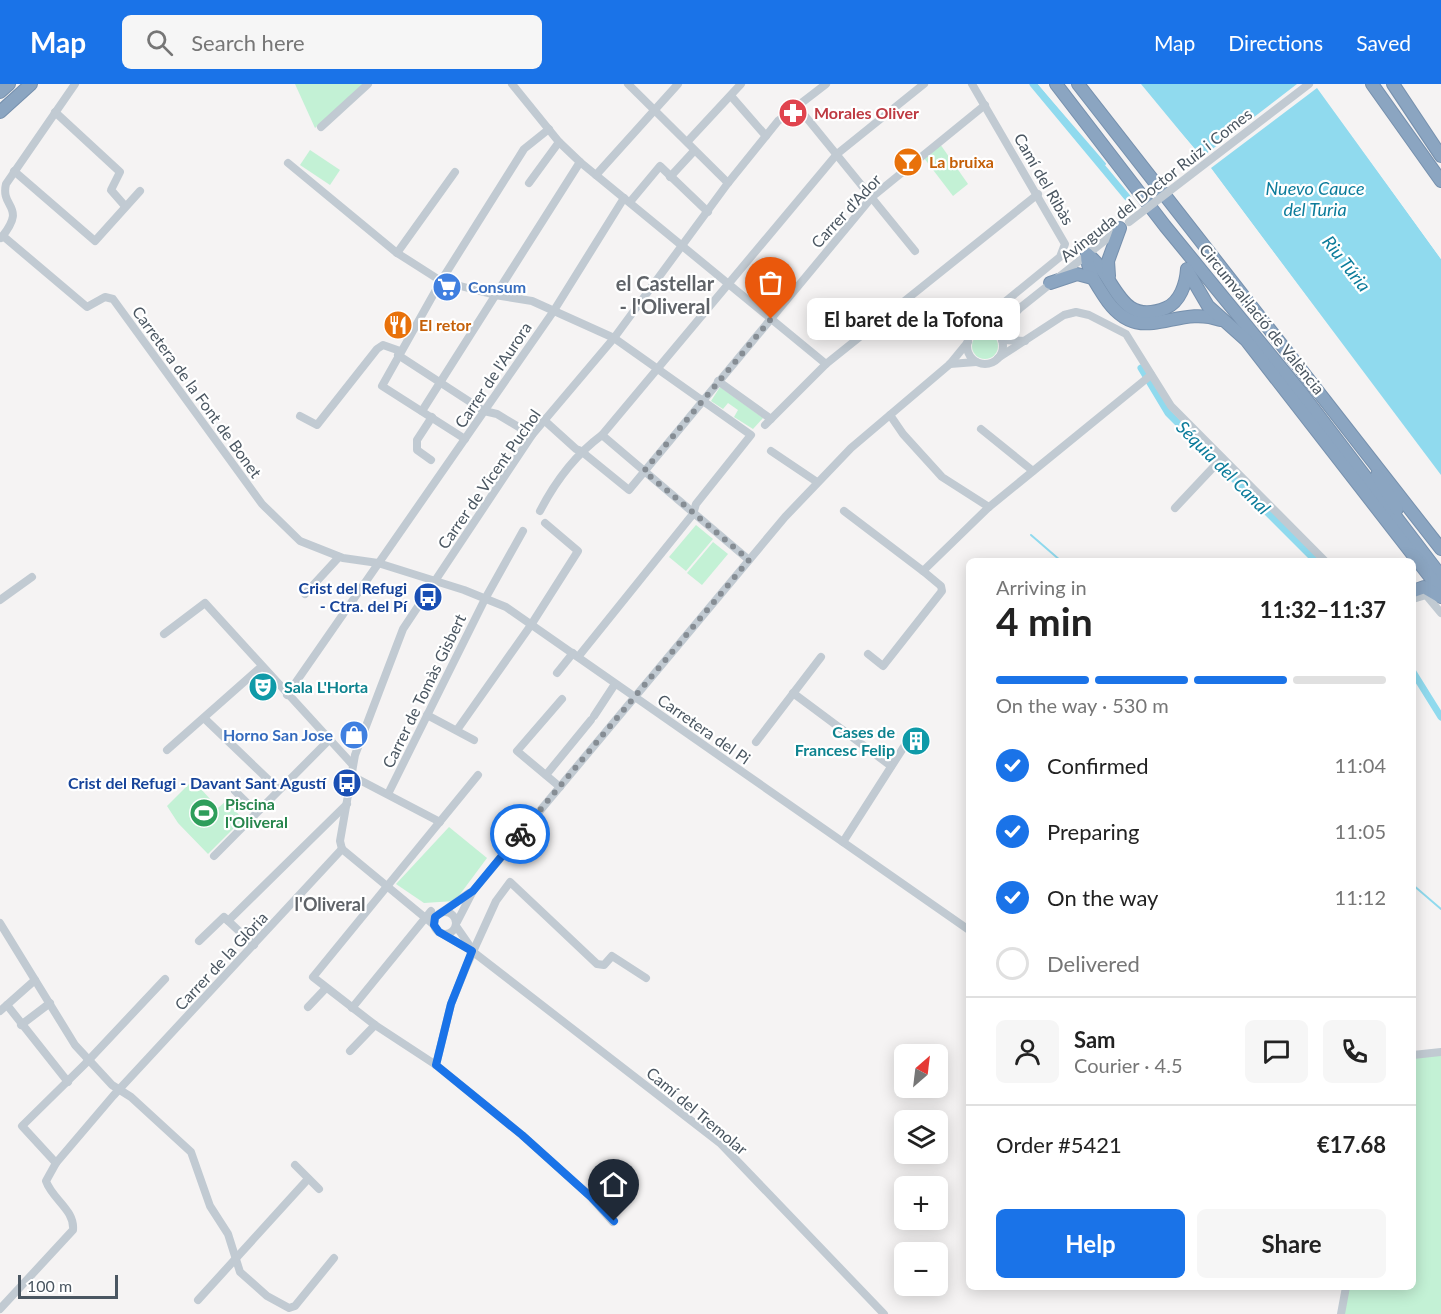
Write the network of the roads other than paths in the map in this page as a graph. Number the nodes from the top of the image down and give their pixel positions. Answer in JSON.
{"nodes":[{"id":1,"x":9,"y":84,"type":"edge"},
{"id":2,"x":20,"y":84,"type":"edge"},
{"id":3,"x":32,"y":84,"type":"edge"},
{"id":4,"x":75,"y":84,"type":"edge"},
{"id":5,"x":368,"y":84,"type":"edge"},
{"id":6,"x":512,"y":84,"type":"edge"},
{"id":7,"x":628,"y":84,"type":"edge"},
{"id":8,"x":678,"y":84,"type":"edge"},
{"id":9,"x":741,"y":84,"type":"edge"},
{"id":10,"x":826,"y":84,"type":"edge"},
{"id":11,"x":924,"y":84,"type":"edge"},
{"id":12,"x":972,"y":84,"type":"edge"},
{"id":13,"x":1056,"y":84,"type":"edge"},
{"id":14,"x":1078,"y":84,"type":"edge"},
{"id":15,"x":1309,"y":84,"type":"edge"},
{"id":16,"x":1372,"y":84,"type":"edge"},
{"id":17,"x":1393,"y":84,"type":"edge"},
{"id":18,"x":0,"y":92,"type":"edge"},
{"id":19,"x":731,"y":96,"type":"junction"},
{"id":20,"x":0,"y":102,"type":"edge"},
{"id":21,"x":985,"y":105,"type":"junction"},
{"id":22,"x":797,"y":106,"type":"junction"},
{"id":23,"x":654,"y":110,"type":"junction"},
{"id":24,"x":0,"y":112,"type":"edge"},
{"id":25,"x":55,"y":112,"type":"junction"},
{"id":26,"x":321,"y":127,"type":"dead end"},
{"id":27,"x":549,"y":129,"type":"junction"},
{"id":28,"x":766,"y":136,"type":"junction"},
{"id":29,"x":688,"y":141,"type":"junction"},
{"id":30,"x":559,"y":142,"type":"junction"},
{"id":31,"x":694,"y":151,"type":"junction"},
{"id":32,"x":837,"y":154,"type":"junction"},
{"id":33,"x":1441,"y":156,"type":"edge"},
{"id":34,"x":580,"y":162,"type":"junction"},
{"id":35,"x":288,"y":163,"type":"dead end"},
{"id":36,"x":14,"y":171,"type":"junction"},
{"id":37,"x":455,"y":172,"type":"dead end"},
{"id":38,"x":596,"y":175,"type":"junction"},
{"id":39,"x":670,"y":177,"type":"junction"},
{"id":40,"x":1441,"y":181,"type":"edge"},
{"id":41,"x":529,"y":183,"type":"dead end"},
{"id":42,"x":728,"y":183,"type":"junction"},
{"id":43,"x":140,"y":190,"type":"dead end"},
{"id":44,"x":1038,"y":194,"type":"junction"},
{"id":45,"x":872,"y":197,"type":"junction"},
{"id":46,"x":627,"y":200,"type":"junction"},
{"id":47,"x":126,"y":206,"type":"junction"},
{"id":48,"x":708,"y":212,"type":"junction"},
{"id":49,"x":1125,"y":225,"type":"junction"},
{"id":50,"x":1165,"y":226,"type":"junction"},
{"id":51,"x":1,"y":238,"type":"edge"},
{"id":52,"x":682,"y":244,"type":"junction"},
{"id":53,"x":915,"y":251,"type":"dead end"},
{"id":54,"x":397,"y":253,"type":"junction"},
{"id":55,"x":1087,"y":254,"type":"junction"},
{"id":56,"x":1187,"y":270,"type":"junction"},
{"id":57,"x":1092,"y":278,"type":"junction"},
{"id":58,"x":1110,"y":280,"type":"junction"},
{"id":59,"x":441,"y":281,"type":"junction"},
{"id":60,"x":729,"y":282,"type":"junction"},
{"id":61,"x":1050,"y":283,"type":"junction"},
{"id":62,"x":495,"y":295,"type":"junction"},
{"id":63,"x":1003,"y":302,"type":"junction"},
{"id":64,"x":1020,"y":308,"type":"junction"},
{"id":65,"x":553,"y":312,"type":"junction"},
{"id":66,"x":1011,"y":313,"type":"junction"},
{"id":67,"x":771,"y":319,"type":"junction"},
{"id":68,"x":1229,"y":324,"type":"junction"},
{"id":69,"x":990,"y":329,"type":"junction"},
{"id":70,"x":972,"y":334,"type":"junction"},
{"id":71,"x":614,"y":338,"type":"junction"},
{"id":72,"x":1001,"y":338,"type":"junction"},
{"id":73,"x":1027,"y":340,"type":"junction"},
{"id":74,"x":968,"y":342,"type":"junction"},
{"id":75,"x":399,"y":353,"type":"junction"},
{"id":76,"x":998,"y":358,"type":"junction"},
{"id":77,"x":976,"y":362,"type":"junction"},
{"id":78,"x":826,"y":364,"type":"junction"},
{"id":79,"x":950,"y":364,"type":"junction"},
{"id":80,"x":658,"y":368,"type":"junction"},
{"id":81,"x":1148,"y":378,"type":"junction"},
{"id":82,"x":718,"y":381,"type":"junction"},
{"id":83,"x":440,"y":382,"type":"junction"},
{"id":84,"x":702,"y":401,"type":"junction"},
{"id":85,"x":422,"y":411,"type":"junction"},
{"id":86,"x":484,"y":411,"type":"junction"},
{"id":87,"x":890,"y":415,"type":"junction"},
{"id":88,"x":300,"y":416,"type":"dead end"},
{"id":89,"x":432,"y":417,"type":"junction"},
{"id":90,"x":1340,"y":419,"type":"junction"},
{"id":91,"x":545,"y":421,"type":"junction"},
{"id":92,"x":981,"y":429,"type":"dead end"},
{"id":93,"x":532,"y":435,"type":"junction"},
{"id":94,"x":602,"y":435,"type":"junction"},
{"id":95,"x":465,"y":439,"type":"junction"},
{"id":96,"x":581,"y":451,"type":"junction"},
{"id":97,"x":771,"y":451,"type":"dead end"},
{"id":98,"x":431,"y":460,"type":"dead end"},
{"id":99,"x":1219,"y":461,"type":"junction"},
{"id":100,"x":644,"y":471,"type":"junction"},
{"id":101,"x":1033,"y":471,"type":"junction"},
{"id":102,"x":817,"y":482,"type":"junction"},
{"id":103,"x":1361,"y":489,"type":"junction"},
{"id":104,"x":989,"y":507,"type":"junction"},
{"id":105,"x":1176,"y":508,"type":"dead end"},
{"id":106,"x":844,"y":511,"type":"dead end"},
{"id":107,"x":540,"y":512,"type":"dead end"},
{"id":108,"x":693,"y":514,"type":"junction"},
{"id":109,"x":545,"y":523,"type":"dead end"},
{"id":110,"x":522,"y":531,"type":"dead end"},
{"id":111,"x":1441,"y":549,"type":"edge"},
{"id":112,"x":339,"y":557,"type":"junction"},
{"id":113,"x":1322,"y":558,"type":"edge"},
{"id":114,"x":1406,"y":558,"type":"edge"},
{"id":115,"x":1415,"y":558,"type":"edge"},
{"id":116,"x":1416,"y":559,"type":"edge"},
{"id":117,"x":749,"y":560,"type":"junction"},
{"id":118,"x":378,"y":563,"type":"junction"},
{"id":119,"x":924,"y":571,"type":"junction"},
{"id":120,"x":1441,"y":575,"type":"edge"},
{"id":121,"x":32,"y":577,"type":"dead end"},
{"id":122,"x":434,"y":581,"type":"junction"},
{"id":123,"x":1416,"y":590,"type":"edge"},
{"id":124,"x":1441,"y":591,"type":"edge"},
{"id":125,"x":305,"y":594,"type":"dead end"},
{"id":126,"x":1441,"y":597,"type":"edge"},
{"id":127,"x":1416,"y":598,"type":"edge"},
{"id":128,"x":485,"y":599,"type":"junction"},
{"id":129,"x":0,"y":600,"type":"edge"},
{"id":130,"x":1441,"y":614,"type":"edge"},
{"id":131,"x":531,"y":625,"type":"junction"},
{"id":132,"x":164,"y":634,"type":"dead end"},
{"id":133,"x":868,"y":654,"type":"dead end"},
{"id":134,"x":576,"y":655,"type":"junction"},
{"id":135,"x":821,"y":657,"type":"dead end"},
{"id":136,"x":261,"y":666,"type":"junction"},
{"id":137,"x":556,"y":673,"type":"dead end"},
{"id":138,"x":615,"y":684,"type":"junction"},
{"id":139,"x":793,"y":693,"type":"junction"},
{"id":140,"x":287,"y":695,"type":"junction"},
{"id":141,"x":635,"y":697,"type":"junction"},
{"id":142,"x":562,"y":699,"type":"dead end"},
{"id":143,"x":427,"y":714,"type":"junction"},
{"id":144,"x":205,"y":719,"type":"junction"},
{"id":145,"x":457,"y":730,"type":"junction"},
{"id":146,"x":914,"y":731,"type":"dead end"},
{"id":147,"x":474,"y":740,"type":"dead end"},
{"id":148,"x":328,"y":741,"type":"junction"},
{"id":149,"x":756,"y":742,"type":"dead end"},
{"id":150,"x":167,"y":750,"type":"dead end"},
{"id":151,"x":352,"y":764,"type":"junction"},
{"id":152,"x":891,"y":766,"type":"junction"},
{"id":153,"x":478,"y":775,"type":"dead end"},
{"id":154,"x":546,"y":775,"type":"junction"},
{"id":155,"x":352,"y":776,"type":"junction"},
{"id":156,"x":560,"y":788,"type":"junction"},
{"id":157,"x":278,"y":789,"type":"junction"},
{"id":158,"x":235,"y":791,"type":"dead end"},
{"id":159,"x":388,"y":794,"type":"junction"},
{"id":160,"x":348,"y":803,"type":"junction"},
{"id":161,"x":256,"y":812,"type":"junction"},
{"id":162,"x":440,"y":822,"type":"junction"},
{"id":163,"x":843,"y":842,"type":"junction"},
{"id":164,"x":342,"y":849,"type":"junction"},
{"id":165,"x":214,"y":856,"type":"dead end"},
{"id":166,"x":387,"y":884,"type":"junction"},
{"id":167,"x":473,"y":891,"type":"junction"},
{"id":168,"x":413,"y":906,"type":"junction"},
{"id":169,"x":431,"y":911,"type":"junction"},
{"id":170,"x":441,"y":912,"type":"junction"},
{"id":171,"x":226,"y":919,"type":"junction"},
{"id":172,"x":424,"y":920,"type":"junction"},
{"id":173,"x":0,"y":923,"type":"edge"},
{"id":174,"x":457,"y":924,"type":"junction"},
{"id":175,"x":434,"y":925,"type":"junction"},
{"id":176,"x":966,"y":928,"type":"edge"},
{"id":177,"x":443,"y":934,"type":"junction"},
{"id":178,"x":199,"y":942,"type":"dead end"},
{"id":179,"x":254,"y":945,"type":"junction"},
{"id":180,"x":472,"y":951,"type":"junction"},
{"id":181,"x":646,"y":978,"type":"dead end"},
{"id":182,"x":165,"y":979,"type":"dead end"},
{"id":183,"x":35,"y":980,"type":"junction"},
{"id":184,"x":326,"y":988,"type":"junction"},
{"id":185,"x":50,"y":1003,"type":"junction"},
{"id":186,"x":308,"y":1007,"type":"dead end"},
{"id":187,"x":3,"y":1008,"type":"edge"},
{"id":188,"x":352,"y":1008,"type":"junction"},
{"id":189,"x":21,"y":1024,"type":"junction"},
{"id":190,"x":375,"y":1025,"type":"junction"},
{"id":191,"x":350,"y":1051,"type":"dead end"},
{"id":192,"x":1441,"y":1052,"type":"edge"},
{"id":193,"x":1416,"y":1055,"type":"edge"},
{"id":194,"x":88,"y":1061,"type":"junction"},
{"id":195,"x":436,"y":1065,"type":"junction"},
{"id":196,"x":68,"y":1082,"type":"junction"},
{"id":197,"x":120,"y":1091,"type":"junction"},
{"id":198,"x":56,"y":1163,"type":"junction"},
{"id":199,"x":295,"y":1165,"type":"dead end"},
{"id":200,"x":308,"y":1179,"type":"junction"},
{"id":201,"x":319,"y":1189,"type":"dead end"},
{"id":202,"x":614,"y":1221,"type":"dead end"},
{"id":203,"x":334,"y":1258,"type":"dead end"},
{"id":204,"x":234,"y":1259,"type":"junction"},
{"id":205,"x":1345,"y":1290,"type":"edge"},
{"id":206,"x":198,"y":1300,"type":"dead end"},
{"id":207,"x":0,"y":1309,"type":"edge"},
{"id":208,"x":884,"y":1314,"type":"edge"},
{"id":209,"x":1341,"y":1314,"type":"edge"}],
"edges":[{"from":1,"to":18,"type":"highway"},
{"from":2,"to":20,"type":"highway"},
{"from":3,"to":24,"type":"highway"},
{"from":4,"to":25,"type":"street"},
{"from":5,"to":26,"type":"street"},
{"from":6,"to":27,"type":"street"},
{"from":7,"to":23,"type":"street"},
{"from":8,"to":23,"type":"street"},
{"from":9,"to":19,"type":"street"},
{"from":10,"to":22,"type":"street","name":"Carrer de Vicent Puchol"},
{"from":11,"to":32,"type":"street"},
{"from":12,"to":21,"type":"street","name":"Camí del Ribàs"},
{"from":13,"to":50,"type":"highway","name":"Circumval·lació de València"},
{"from":14,"to":90,"type":"highway","name":"Circumval·lació de València"},
{"from":15,"to":49,"type":"street","name":"Avinguda del Doctor Ruiz i Comes","bridge":true},
{"from":16,"to":40,"type":"highway"},
{"from":17,"to":33,"type":"highway"},
{"from":19,"to":28,"type":"street"},
{"from":19,"to":29,"type":"street"},
{"from":21,"to":44,"type":"street","name":"Camí del Ribàs"},
{"from":21,"to":45,"type":"street","name":"Carrer d'Ador"},
{"from":22,"to":28,"type":"street","name":"Carrer de Vicent Puchol"},
{"from":22,"to":32,"type":"street"},
{"from":23,"to":29,"type":"street"},
{"from":23,"to":38,"type":"street"},
{"from":25,"to":36,"type":"street"},
{"from":25,"to":47,"type":"street"},
{"from":27,"to":30,"type":"street"},
{"from":27,"to":59,"type":"street"},
{"from":28,"to":42,"type":"street","name":"Carrer de Vicent Puchol"},
{"from":29,"to":31,"type":"street"},
{"from":30,"to":34,"type":"street"},
{"from":30,"to":41,"type":"street"},
{"from":31,"to":39,"type":"street"},
{"from":31,"to":42,"type":"street"},
{"from":32,"to":45,"type":"street"},
{"from":32,"to":60,"type":"street"},
{"from":34,"to":38,"type":"street"},
{"from":34,"to":62,"type":"street"},
{"from":35,"to":54,"type":"street"},
{"from":36,"to":47,"type":"street"},
{"from":36,"to":51,"type":"street"},
{"from":37,"to":54,"type":"street"},
{"from":38,"to":46,"type":"street"},
{"from":39,"to":46,"type":"street","name":"Carrer de l'Aurora"},
{"from":39,"to":48,"type":"street"},
{"from":42,"to":48,"type":"street","name":"Carrer de Vicent Puchol"},
{"from":43,"to":47,"type":"street"},
{"from":44,"to":63,"type":"street","name":"Camí del Ribàs"},
{"from":44,"to":78,"type":"street"},
{"from":45,"to":53,"type":"street"},
{"from":45,"to":67,"type":"street","name":"Carrer d'Ador"},
{"from":46,"to":52,"type":"street"},
{"from":46,"to":65,"type":"street","name":"Carrer de l'Aurora"},
{"from":48,"to":52,"type":"street","name":"Carrer de Vicent Puchol"},
{"from":49,"to":55,"type":"street","name":"Avinguda del Doctor Ruiz i Comes"},
{"from":49,"to":58,"type":"highway"},
{"from":50,"to":56,"type":"highway"},
{"from":50,"to":120,"type":"highway","name":"Circumval·lació de València"},
{"from":51,"to":112,"type":"street","name":"Carretera de la Font de Bonet"},
{"from":52,"to":60,"type":"street"},
{"from":52,"to":71,"type":"street","name":"Carrer de Vicent Puchol"},
{"from":54,"to":59,"type":"street"},
{"from":55,"to":57,"type":"highway"},
{"from":55,"to":58,"type":"highway"},
{"from":55,"to":61,"type":"street","name":"Avinguda del Doctor Ruiz i Comes"},
{"from":56,"to":58,"type":"highway"},
{"from":56,"to":68,"type":"highway"},
{"from":57,"to":61,"type":"highway"},
{"from":57,"to":68,"type":"highway"},
{"from":59,"to":62,"type":"street"},
{"from":59,"to":75,"type":"street"},
{"from":60,"to":67,"type":"street"},
{"from":60,"to":80,"type":"street"},
{"from":61,"to":64,"type":"street","name":"Avinguda del Doctor Ruiz i Comes"},
{"from":62,"to":65,"type":"street"},
{"from":62,"to":83,"type":"street"},
{"from":63,"to":66,"type":"street"},
{"from":63,"to":69,"type":"street","name":"Camí del Ribàs"},
{"from":63,"to":70,"type":"street","name":"Camí del Ribàs"},
{"from":64,"to":66,"type":"street","name":"Avinguda del Doctor Ruiz i Comes"},
{"from":64,"to":72,"type":"street","name":"Avinguda del Doctor Ruiz i Comes"},
{"from":65,"to":71,"type":"street"},
{"from":65,"to":86,"type":"street","name":"Carrer de l'Aurora"},
{"from":66,"to":69,"type":"street","name":"Avinguda del Doctor Ruiz i Comes"},
{"from":67,"to":78,"type":"street"},
{"from":67,"to":82,"type":"street","name":"Carrer d'Ador"},
{"from":68,"to":103,"type":"highway"},
{"from":69,"to":70,"type":"street"},
{"from":69,"to":72,"type":"street"},
{"from":70,"to":74,"type":"street"},
{"from":71,"to":80,"type":"street"},
{"from":71,"to":91,"type":"street","name":"Carrer de Vicent Puchol"},
{"from":72,"to":73,"type":"street"},
{"from":72,"to":76,"type":"street"},
{"from":73,"to":76,"type":"street"},
{"from":73,"to":81,"type":"street"},
{"from":74,"to":77,"type":"street"},
{"from":74,"to":79,"type":"street"},
{"from":75,"to":83,"type":"street"},
{"from":75,"to":85,"type":"street"},
{"from":75,"to":88,"type":"street"},
{"from":76,"to":77,"type":"street"},
{"from":77,"to":79,"type":"street"},
{"from":78,"to":82,"type":"street"},
{"from":79,"to":87,"type":"street"},
{"from":80,"to":84,"type":"street"},
{"from":80,"to":94,"type":"street"},
{"from":81,"to":99,"type":"street"},
{"from":81,"to":101,"type":"street"},
{"from":82,"to":84,"type":"street","name":"Carrer d'Ador"},
{"from":83,"to":85,"type":"street"},
{"from":83,"to":86,"type":"street"},
{"from":84,"to":100,"type":"street","name":"Carrer d'Ador"},
{"from":84,"to":108,"type":"street"},
{"from":85,"to":89,"type":"street"},
{"from":86,"to":93,"type":"street"},
{"from":86,"to":95,"type":"street","name":"Carrer de l'Aurora"},
{"from":87,"to":102,"type":"street"},
{"from":87,"to":104,"type":"street"},
{"from":89,"to":95,"type":"street"},
{"from":89,"to":98,"type":"street"},
{"from":90,"to":111,"type":"highway","name":"Circumval·lació de València"},
{"from":90,"to":120,"type":"highway"},
{"from":91,"to":93,"type":"street","name":"Carrer de Vicent Puchol"},
{"from":91,"to":96,"type":"street"},
{"from":92,"to":101,"type":"street"},
{"from":93,"to":122,"type":"street","name":"Carrer de Vicent Puchol"},
{"from":94,"to":96,"type":"street"},
{"from":94,"to":100,"type":"street"},
{"from":95,"to":118,"type":"street","name":"Carrer de l'Aurora"},
{"from":96,"to":100,"type":"street","name":"Carrer d'Ador"},
{"from":96,"to":107,"type":"street"},
{"from":97,"to":102,"type":"street"},
{"from":99,"to":105,"type":"street"},
{"from":99,"to":113,"type":"street"},
{"from":100,"to":108,"type":"street"},
{"from":101,"to":104,"type":"street"},
{"from":102,"to":117,"type":"street"},
{"from":103,"to":114,"type":"highway"},
{"from":103,"to":115,"type":"highway"},
{"from":104,"to":119,"type":"street"},
{"from":106,"to":119,"type":"street"},
{"from":108,"to":117,"type":"street"},
{"from":108,"to":134,"type":"street"},
{"from":109,"to":131,"type":"street"},
{"from":110,"to":128,"type":"street","name":"Carrer de Tomàs Gisbert"},
{"from":112,"to":118,"type":"street","name":"Carretera de la Font de Bonet"},
{"from":112,"to":125,"type":"street"},
{"from":116,"to":124,"type":"highway"},
{"from":117,"to":141,"type":"street"},
{"from":118,"to":122,"type":"street","name":"Carretera del Pi"},
{"from":118,"to":140,"type":"street","name":"Carrer de l'Aurora"},
{"from":119,"to":133,"type":"street"},
{"from":121,"to":129,"type":"street"},
{"from":122,"to":128,"type":"street","name":"Carretera del Pi"},
{"from":122,"to":151,"type":"street","name":"Carrer de Vicent Puchol"},
{"from":123,"to":126,"type":"highway"},
{"from":127,"to":130,"type":"street"},
{"from":128,"to":131,"type":"street","name":"Carretera del Pi"},
{"from":128,"to":143,"type":"street","name":"Carrer de Tomàs Gisbert"},
{"from":131,"to":134,"type":"street","name":"Carretera del Pi"},
{"from":131,"to":145,"type":"street"},
{"from":132,"to":136,"type":"street"},
{"from":134,"to":137,"type":"street"},
{"from":134,"to":138,"type":"street","name":"Carretera del Pi"},
{"from":135,"to":139,"type":"street"},
{"from":136,"to":140,"type":"street"},
{"from":136,"to":144,"type":"street"},
{"from":138,"to":141,"type":"street","name":"Carretera del Pi"},
{"from":138,"to":154,"type":"street"},
{"from":139,"to":149,"type":"street"},
{"from":139,"to":152,"type":"street"},
{"from":140,"to":148,"type":"street"},
{"from":141,"to":156,"type":"street"},
{"from":141,"to":163,"type":"street","name":"Carretera del Pi"},
{"from":142,"to":154,"type":"street"},
{"from":143,"to":145,"type":"street"},
{"from":143,"to":159,"type":"street","name":"Carrer de Tomàs Gisbert"},
{"from":144,"to":150,"type":"street"},
{"from":144,"to":157,"type":"street"},
{"from":145,"to":147,"type":"street"},
{"from":146,"to":152,"type":"street"},
{"from":148,"to":151,"type":"street"},
{"from":148,"to":157,"type":"street"},
{"from":151,"to":155,"type":"street"},
{"from":152,"to":163,"type":"street"},
{"from":153,"to":162,"type":"street"},
{"from":154,"to":156,"type":"street"},
{"from":155,"to":159,"type":"street"},
{"from":155,"to":160,"type":"street"},
{"from":156,"to":167,"type":"street"},
{"from":157,"to":161,"type":"street"},
{"from":158,"to":161,"type":"street"},
{"from":159,"to":162,"type":"street"},
{"from":160,"to":164,"type":"street"},
{"from":160,"to":171,"type":"street"},
{"from":161,"to":165,"type":"street"},
{"from":162,"to":166,"type":"street"},
{"from":163,"to":176,"type":"street","name":"Carretera del Pi"},
{"from":164,"to":166,"type":"street"},
{"from":164,"to":179,"type":"street","name":"Carrer de la Glòria"},
{"from":166,"to":168,"type":"street"},
{"from":166,"to":184,"type":"street"},
{"from":167,"to":170,"type":"street"},
{"from":167,"to":174,"type":"street"},
{"from":168,"to":169,"type":"street"},
{"from":168,"to":172,"type":"street"},
{"from":169,"to":170,"type":"street"},
{"from":169,"to":172,"type":"street"},
{"from":170,"to":174,"type":"street"},
{"from":170,"to":175,"type":"street"},
{"from":171,"to":178,"type":"street"},
{"from":171,"to":179,"type":"street"},
{"from":172,"to":175,"type":"street"},
{"from":172,"to":188,"type":"street"},
{"from":173,"to":183,"type":"street"},
{"from":174,"to":177,"type":"street"},
{"from":174,"to":180,"type":"street","name":"Camí del Tremolar"},
{"from":175,"to":177,"type":"street"},
{"from":177,"to":180,"type":"street","name":"Camí del Tremolar"},
{"from":179,"to":197,"type":"street","name":"Carrer de la Glòria"},
{"from":180,"to":181,"type":"street"},
{"from":180,"to":195,"type":"street"},
{"from":180,"to":208,"type":"street","name":"Camí del Tremolar"},
{"from":182,"to":194,"type":"street"},
{"from":183,"to":185,"type":"street"},
{"from":183,"to":187,"type":"street"},
{"from":184,"to":186,"type":"street"},
{"from":184,"to":188,"type":"street"},
{"from":185,"to":189,"type":"street"},
{"from":185,"to":194,"type":"street"},
{"from":187,"to":189,"type":"street"},
{"from":188,"to":190,"type":"street"},
{"from":189,"to":196,"type":"street"},
{"from":190,"to":191,"type":"street"},
{"from":190,"to":195,"type":"street"},
{"from":192,"to":193,"type":"street"},
{"from":194,"to":196,"type":"street"},
{"from":194,"to":197,"type":"street"},
{"from":195,"to":202,"type":"street"},
{"from":196,"to":198,"type":"street"},
{"from":197,"to":198,"type":"street","name":"Carrer de la Glòria"},
{"from":197,"to":204,"type":"street"},
{"from":198,"to":207,"type":"street"},
{"from":199,"to":200,"type":"street"},
{"from":200,"to":201,"type":"street"},
{"from":200,"to":204,"type":"street"},
{"from":203,"to":204,"type":"street"},
{"from":204,"to":206,"type":"street"},
{"from":205,"to":209,"type":"street"}]}
